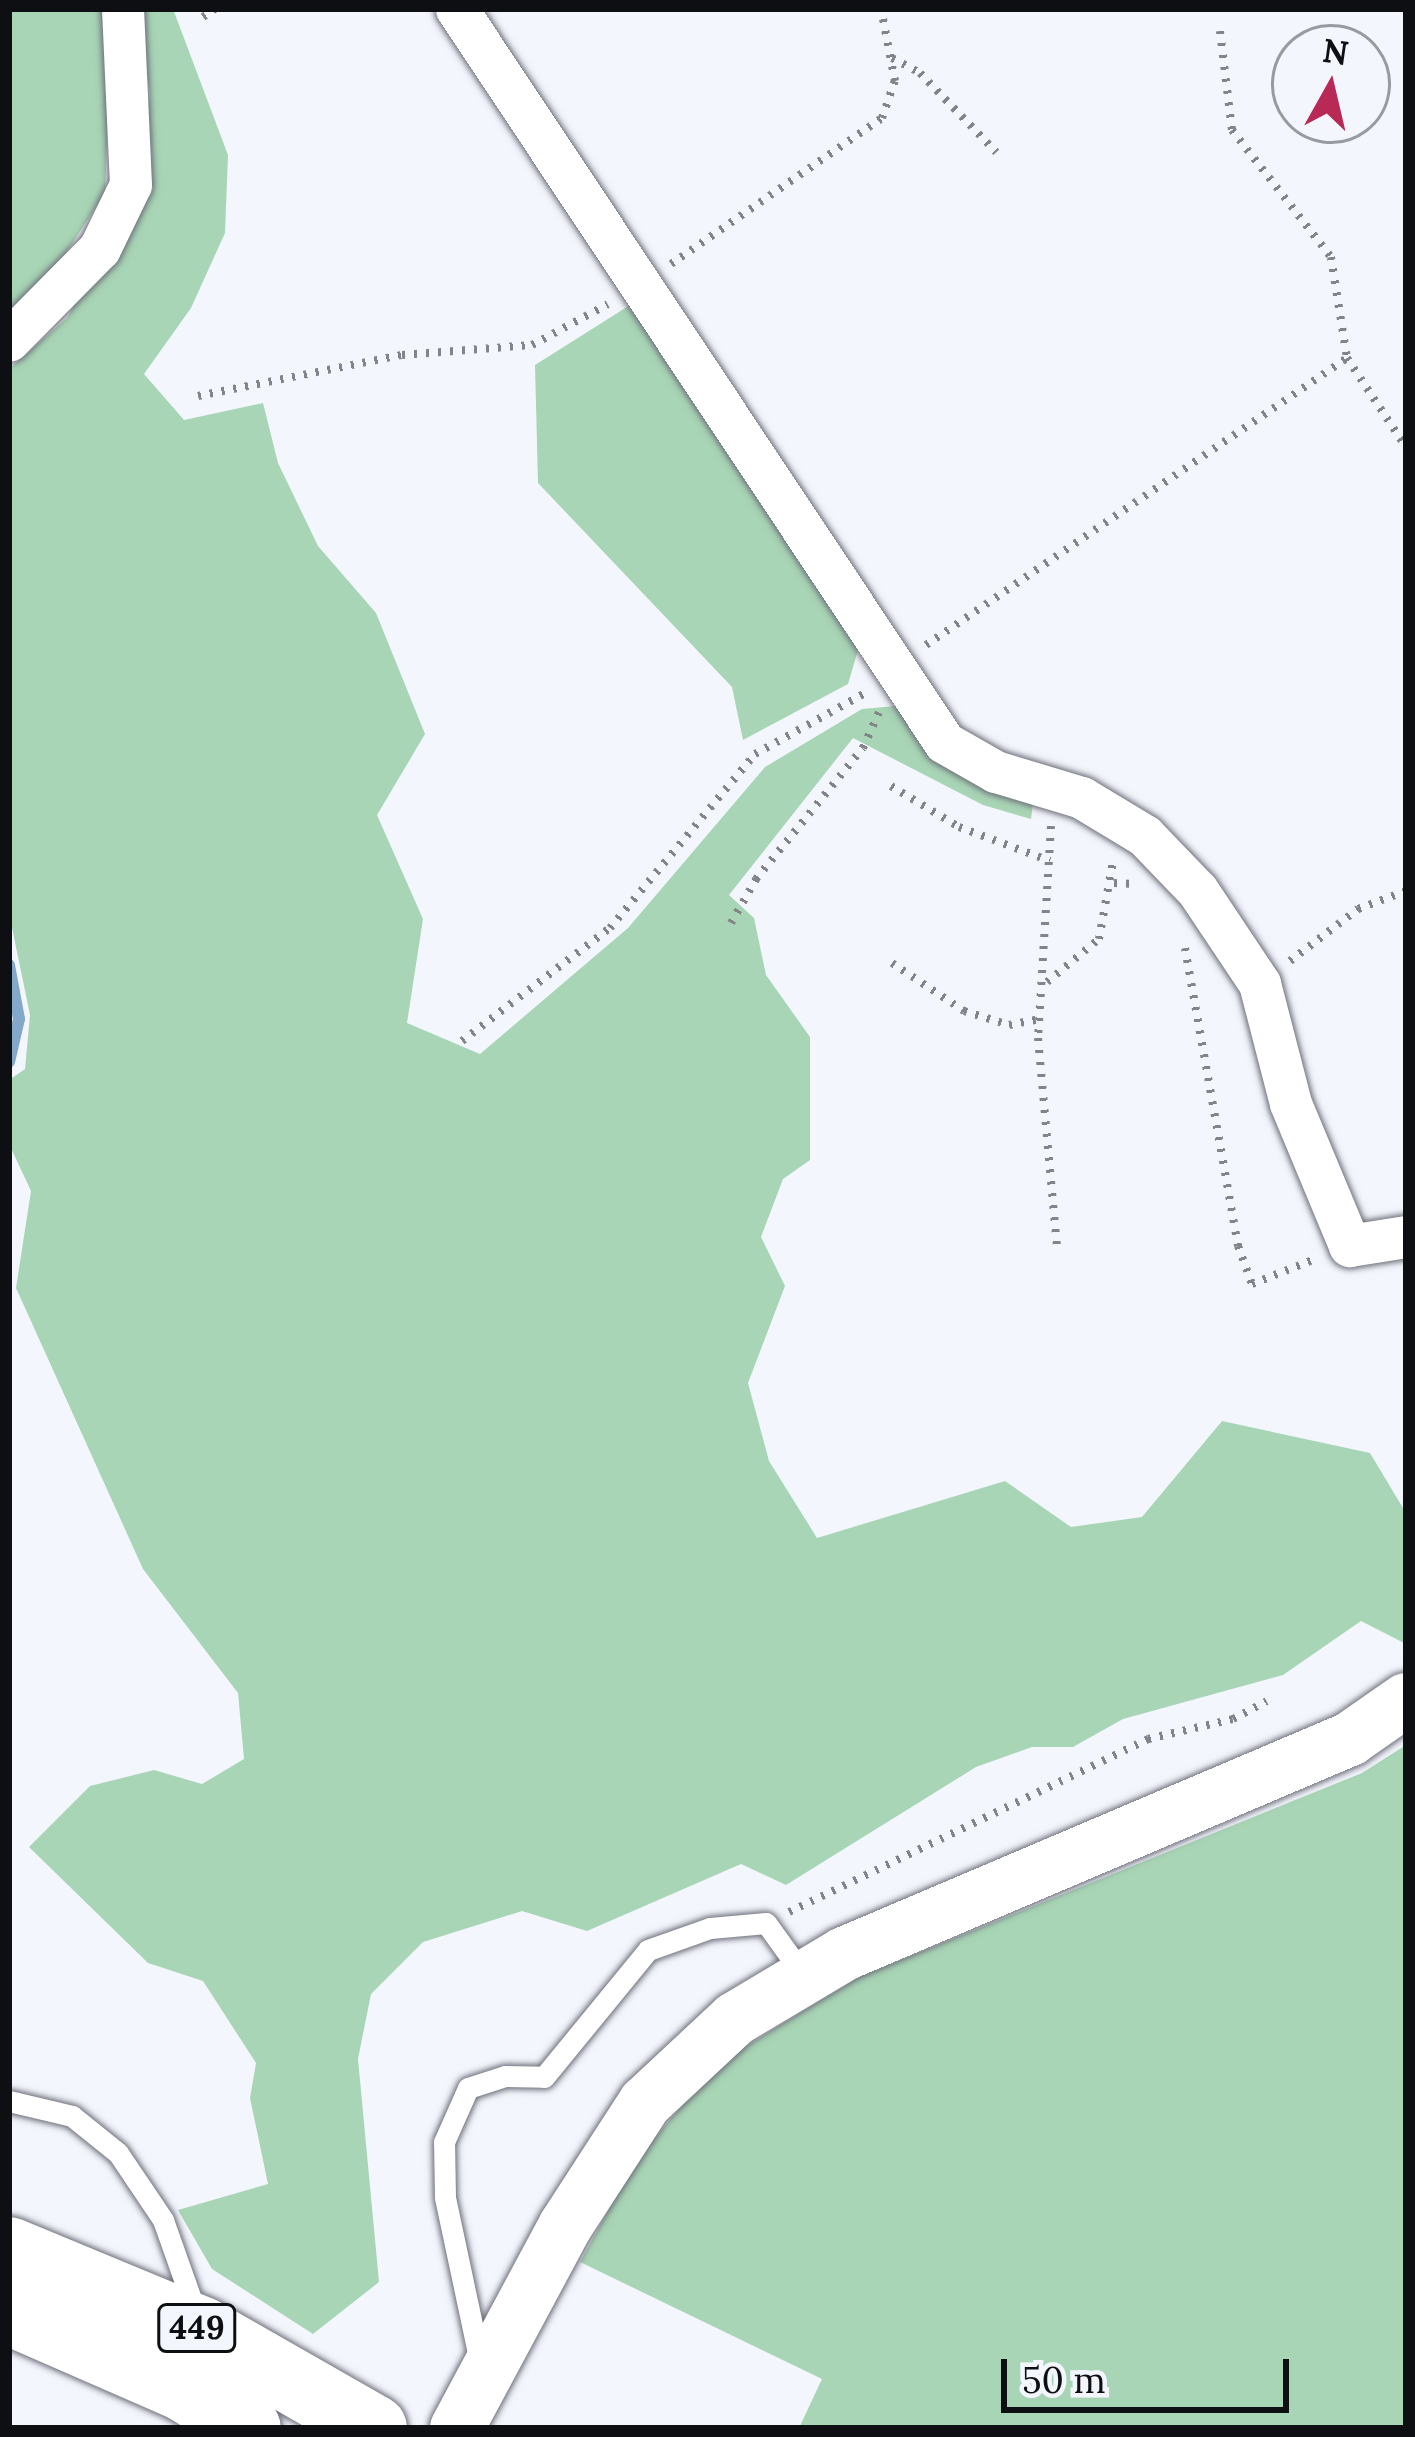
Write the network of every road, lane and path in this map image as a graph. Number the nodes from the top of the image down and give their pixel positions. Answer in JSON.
{"nodes":[{"id":1,"x":123,"y":9,"type":"edge"},
{"id":2,"x":215,"y":9,"type":"edge"},
{"id":3,"x":457,"y":9,"type":"edge"},
{"id":4,"x":203,"y":16,"type":"dead end"},
{"id":5,"x":1220,"y":31,"type":"dead end"},
{"id":6,"x":891,"y":57,"type":"dead end"},
{"id":7,"x":996,"y":152,"type":"dead end"},
{"id":8,"x":9,"y":340,"type":"edge"},
{"id":9,"x":1347,"y":358,"type":"junction"},
{"id":10,"x":1406,"y":447,"type":"edge"},
{"id":11,"x":895,"y":676,"type":"junction"},
{"id":12,"x":891,"y":786,"type":"dead end"},
{"id":13,"x":1052,"y":789,"type":"junction"},
{"id":14,"x":1105,"y":812,"type":"junction"},
{"id":15,"x":1050,"y":861,"type":"junction"},
{"id":16,"x":1114,"y":883,"type":"junction"},
{"id":17,"x":1142,"y":884,"type":"dead end"},
{"id":18,"x":1406,"y":891,"type":"edge"},
{"id":19,"x":1179,"y":922,"type":"dead end"},
{"id":20,"x":731,"y":923,"type":"dead end"},
{"id":21,"x":892,"y":963,"type":"dead end"},
{"id":22,"x":1046,"y":983,"type":"junction"},
{"id":23,"x":1260,"y":984,"type":"junction"},
{"id":24,"x":1041,"y":1019,"type":"junction"},
{"id":25,"x":462,"y":1041,"type":"dead end"},
{"id":26,"x":1406,"y":1237,"type":"edge"},
{"id":27,"x":1057,"y":1246,"type":"dead end"},
{"id":28,"x":1350,"y":1246,"type":"junction"},
{"id":29,"x":1406,"y":1700,"type":"edge"},
{"id":30,"x":1267,"y":1701,"type":"dead end"},
{"id":31,"x":766,"y":1923,"type":"junction"},
{"id":32,"x":805,"y":1977,"type":"junction"},
{"id":33,"x":9,"y":2101,"type":"edge"},
{"id":34,"x":9,"y":2250,"type":"edge"},
{"id":35,"x":9,"y":2312,"type":"edge"},
{"id":36,"x":202,"y":2330,"type":"junction"},
{"id":37,"x":483,"y":2379,"type":"junction"},
{"id":38,"x":248,"y":2428,"type":"edge"},
{"id":39,"x":374,"y":2428,"type":"edge"},
{"id":40,"x":457,"y":2428,"type":"edge"}],
"edges":[{"from":1,"to":8,"type":"street"},
{"from":2,"to":4,"type":"path"},
{"from":3,"to":11,"type":"street"},
{"from":5,"to":9,"type":"path"},
{"from":6,"to":7,"type":"path"},
{"from":9,"to":10,"type":"path"},
{"from":9,"to":11,"type":"path"},
{"from":11,"to":13,"type":"street"},
{"from":11,"to":20,"type":"path"},
{"from":11,"to":25,"type":"path"},
{"from":12,"to":15,"type":"path"},
{"from":13,"to":14,"type":"street"},
{"from":13,"to":15,"type":"path"},
{"from":14,"to":16,"type":"path"},
{"from":14,"to":23,"type":"street"},
{"from":15,"to":22,"type":"path"},
{"from":16,"to":17,"type":"path"},
{"from":16,"to":22,"type":"path"},
{"from":18,"to":23,"type":"path"},
{"from":19,"to":28,"type":"path"},
{"from":21,"to":24,"type":"path"},
{"from":22,"to":24,"type":"path"},
{"from":23,"to":28,"type":"street"},
{"from":24,"to":27,"type":"path"},
{"from":26,"to":28,"type":"street"},
{"from":29,"to":32,"type":"street"},
{"from":30,"to":31,"type":"path"},
{"from":31,"to":32,"type":"lane"},
{"from":31,"to":37,"type":"lane"},
{"from":32,"to":37,"type":"street"},
{"from":33,"to":36,"type":"lane"},
{"from":34,"to":36,"type":"highway","number":"449"},
{"from":35,"to":38,"type":"highway","number":"449"},
{"from":36,"to":39,"type":"highway","number":"449"},
{"from":37,"to":40,"type":"street"}]}
